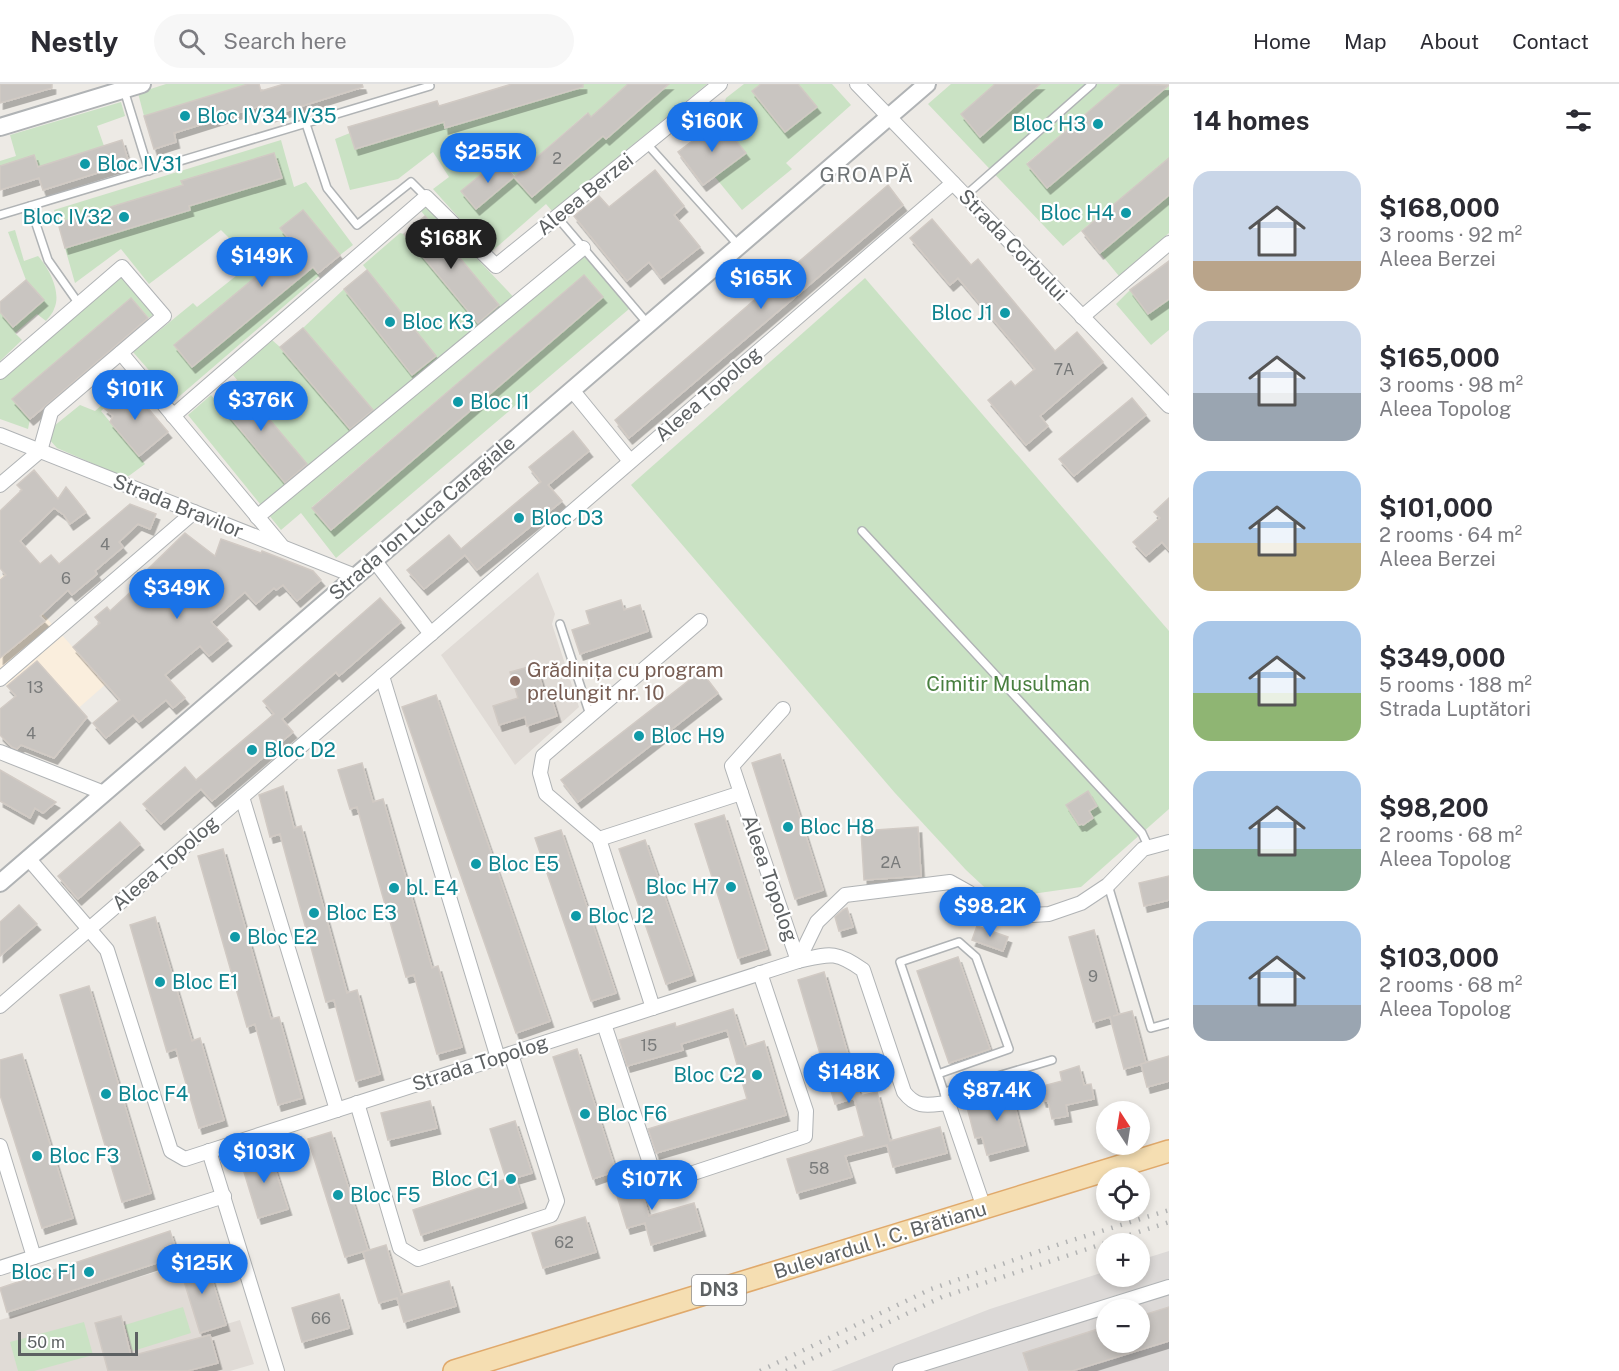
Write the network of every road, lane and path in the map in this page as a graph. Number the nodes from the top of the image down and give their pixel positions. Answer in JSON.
{"nodes":[{"id":1,"x":142,"y":84,"type":"edge"},
{"id":2,"x":720,"y":84,"type":"edge"},
{"id":3,"x":856,"y":84,"type":"edge"},
{"id":4,"x":927,"y":84,"type":"edge"},
{"id":5,"x":1092,"y":84,"type":"edge"},
{"id":6,"x":430,"y":86,"type":"dead end"},
{"id":7,"x":124,"y":90,"type":"junction"},
{"id":8,"x":889,"y":117,"type":"junction"},
{"id":9,"x":306,"y":124,"type":"junction"},
{"id":10,"x":0,"y":128,"type":"edge"},
{"id":11,"x":647,"y":144,"type":"junction"},
{"id":12,"x":149,"y":171,"type":"junction"},
{"id":13,"x":953,"y":183,"type":"junction"},
{"id":14,"x":965,"y":196,"type":"junction"},
{"id":15,"x":426,"y":197,"type":"junction"},
{"id":16,"x":30,"y":206,"type":"junction"},
{"id":17,"x":0,"y":215,"type":"edge"},
{"id":18,"x":557,"y":217,"type":"junction"},
{"id":19,"x":1169,"y":243,"type":"edge"},
{"id":20,"x":739,"y":246,"type":"junction"},
{"id":21,"x":583,"y":248,"type":"junction"},
{"id":22,"x":79,"y":304,"type":"junction"},
{"id":23,"x":1082,"y":317,"type":"junction"},
{"id":24,"x":648,"y":324,"type":"junction"},
{"id":25,"x":121,"y":353,"type":"junction"},
{"id":26,"x":0,"y":372,"type":"edge"},
{"id":27,"x":572,"y":390,"type":"junction"},
{"id":28,"x":1169,"y":406,"type":"edge"},
{"id":29,"x":173,"y":416,"type":"junction"},
{"id":30,"x":0,"y":435,"type":"edge"},
{"id":31,"x":40,"y":451,"type":"junction"},
{"id":32,"x":630,"y":461,"type":"junction"},
{"id":33,"x":0,"y":485,"type":"edge"},
{"id":34,"x":194,"y":513,"type":"junction"},
{"id":35,"x":257,"y":517,"type":"junction"},
{"id":36,"x":862,"y":531,"type":"dead end"},
{"id":37,"x":282,"y":548,"type":"junction"},
{"id":38,"x":374,"y":560,"type":"junction"},
{"id":39,"x":355,"y":576,"type":"junction"},
{"id":40,"x":700,"y":621,"type":"dead end"},
{"id":41,"x":560,"y":624,"type":"dead end"},
{"id":42,"x":431,"y":634,"type":"junction"},
{"id":43,"x":382,"y":676,"type":"junction"},
{"id":44,"x":0,"y":679,"type":"edge"},
{"id":45,"x":783,"y":709,"type":"dead end"},
{"id":46,"x":590,"y":715,"type":"junction"},
{"id":47,"x":0,"y":752,"type":"edge"},
{"id":48,"x":104,"y":793,"type":"junction"},
{"id":49,"x":741,"y":793,"type":"junction"},
{"id":50,"x":242,"y":797,"type":"junction"},
{"id":51,"x":599,"y":839,"type":"junction"},
{"id":52,"x":1169,"y":842,"type":"edge"},
{"id":53,"x":1149,"y":848,"type":"junction"},
{"id":54,"x":28,"y":858,"type":"junction"},
{"id":55,"x":0,"y":883,"type":"edge"},
{"id":56,"x":1108,"y":885,"type":"junction"},
{"id":57,"x":88,"y":930,"type":"junction"},
{"id":58,"x":798,"y":961,"type":"junction"},
{"id":59,"x":760,"y":973,"type":"junction"},
{"id":60,"x":0,"y":1006,"type":"edge"},
{"id":61,"x":653,"y":1008,"type":"junction"},
{"id":62,"x":1169,"y":1023,"type":"edge"},
{"id":63,"x":604,"y":1024,"type":"junction"},
{"id":64,"x":505,"y":1056,"type":"junction"},
{"id":65,"x":1052,"y":1060,"type":"dead end"},
{"id":66,"x":938,"y":1074,"type":"junction"},
{"id":67,"x":946,"y":1098,"type":"junction"},
{"id":68,"x":357,"y":1103,"type":"junction"},
{"id":69,"x":337,"y":1110,"type":"junction"},
{"id":70,"x":0,"y":1146,"type":"edge"},
{"id":71,"x":209,"y":1151,"type":"junction"},
{"id":72,"x":1169,"y":1151,"type":"edge"},
{"id":73,"x":224,"y":1196,"type":"junction"},
{"id":74,"x":984,"y":1208,"type":"junction"},
{"id":75,"x":34,"y":1257,"type":"junction"},
{"id":76,"x":0,"y":1268,"type":"edge"},
{"id":77,"x":1169,"y":1287,"type":"edge"},
{"id":78,"x":277,"y":1371,"type":"edge"},
{"id":79,"x":454,"y":1371,"type":"edge"},
{"id":80,"x":900,"y":1371,"type":"edge"}],
"edges":[{"from":1,"to":7,"type":"street"},
{"from":2,"to":11,"type":"street","name":"Aleea Berzei"},
{"from":3,"to":8,"type":"street","name":"Strada Corbului"},
{"from":4,"to":8,"type":"street","name":"Strada Ion Luca Caragiale"},
{"from":5,"to":14,"type":"lane"},
{"from":6,"to":9,"type":"lane"},
{"from":7,"to":10,"type":"street"},
{"from":7,"to":12,"type":"lane"},
{"from":8,"to":13,"type":"street","name":"Strada Corbului"},
{"from":8,"to":20,"type":"street","name":"Strada Ion Luca Caragiale"},
{"from":9,"to":12,"type":"lane"},
{"from":9,"to":15,"type":"lane"},
{"from":11,"to":18,"type":"street","name":"Aleea Berzei"},
{"from":11,"to":20,"type":"lane","name":"Aleea Berzei"},
{"from":12,"to":16,"type":"lane"},
{"from":13,"to":14,"type":"street","name":"Strada Corbului"},
{"from":13,"to":32,"type":"street","name":"Aleea Topolog"},
{"from":14,"to":23,"type":"street","name":"Strada Corbului"},
{"from":15,"to":18,"type":"street","name":"Aleea Berzei"},
{"from":15,"to":29,"type":"street"},
{"from":16,"to":17,"type":"lane"},
{"from":16,"to":22,"type":"lane"},
{"from":18,"to":21,"type":"lane"},
{"from":19,"to":23,"type":"street"},
{"from":20,"to":24,"type":"street","name":"Strada Ion Luca Caragiale"},
{"from":21,"to":24,"type":"lane"},
{"from":21,"to":35,"type":"street","name":"Aleea Berzei"},
{"from":22,"to":25,"type":"street"},
{"from":22,"to":26,"type":"street"},
{"from":23,"to":28,"type":"street","name":"Strada Corbului"},
{"from":24,"to":27,"type":"street","name":"Strada Ion Luca Caragiale"},
{"from":25,"to":29,"type":"street"},
{"from":25,"to":31,"type":"street"},
{"from":27,"to":32,"type":"street"},
{"from":27,"to":38,"type":"street","name":"Strada Ion Luca Caragiale"},
{"from":29,"to":35,"type":"street"},
{"from":30,"to":31,"type":"street","name":"Strada Bravilor"},
{"from":31,"to":33,"type":"street"},
{"from":31,"to":34,"type":"street","name":"Strada Bravilor"},
{"from":32,"to":42,"type":"street","name":"Aleea Topolog"},
{"from":34,"to":37,"type":"street","name":"Strada Bravilor"},
{"from":34,"to":44,"type":"street"},
{"from":35,"to":37,"type":"street"},
{"from":36,"to":53,"type":"lane"},
{"from":37,"to":39,"type":"street","name":"Strada Bravilor"},
{"from":38,"to":39,"type":"street","name":"Strada Ion Luca Caragiale"},
{"from":38,"to":42,"type":"street"},
{"from":39,"to":48,"type":"street","name":"Strada Ion Luca Caragiale"},
{"from":40,"to":46,"type":"street"},
{"from":41,"to":46,"type":"lane"},
{"from":42,"to":43,"type":"street","name":"Aleea Topolog"},
{"from":43,"to":50,"type":"street","name":"Aleea Topolog"},
{"from":43,"to":64,"type":"street"},
{"from":45,"to":49,"type":"street"},
{"from":46,"to":51,"type":"street"},
{"from":47,"to":48,"type":"street"},
{"from":48,"to":54,"type":"street","name":"Strada Ion Luca Caragiale"},
{"from":49,"to":51,"type":"street","name":"Aleea Topolog"},
{"from":49,"to":58,"type":"street","name":"Aleea Topolog"},
{"from":50,"to":57,"type":"street","name":"Aleea Topolog"},
{"from":50,"to":69,"type":"street","name":"Aleea Topolog"},
{"from":51,"to":61,"type":"street"},
{"from":52,"to":53,"type":"street","name":"Aleea Topolog"},
{"from":53,"to":56,"type":"street","name":"Aleea Topolog"},
{"from":54,"to":55,"type":"street","name":"Strada Ion Luca Caragiale"},
{"from":54,"to":57,"type":"street"},
{"from":56,"to":58,"type":"street","name":"Aleea Topolog"},
{"from":56,"to":62,"type":"lane"},
{"from":57,"to":60,"type":"street","name":"Aleea Topolog"},
{"from":57,"to":71,"type":"street","name":"Strada Topolog"},
{"from":58,"to":59,"type":"street","name":"Strada Topolog"},
{"from":58,"to":67,"type":"street"},
{"from":59,"to":61,"type":"street","name":"Strada Topolog"},
{"from":59,"to":63,"type":"street"},
{"from":61,"to":63,"type":"street","name":"Strada Topolog"},
{"from":63,"to":64,"type":"street","name":"Strada Topolog"},
{"from":64,"to":68,"type":"street","name":"Strada Topolog"},
{"from":64,"to":68,"type":"street"},
{"from":65,"to":67,"type":"lane"},
{"from":66,"to":66,"type":"lane"},
{"from":66,"to":67,"type":"lane"},
{"from":67,"to":74,"type":"street"},
{"from":68,"to":69,"type":"street","name":"Strada Topolog"},
{"from":69,"to":71,"type":"street","name":"Strada Topolog"},
{"from":70,"to":75,"type":"street"},
{"from":71,"to":73,"type":"street"},
{"from":72,"to":74,"type":"main road","name":"Bulevardul I. C. Brătianu","number":"DN3"},
{"from":73,"to":75,"type":"street"},
{"from":73,"to":78,"type":"street"},
{"from":74,"to":79,"type":"main road","name":"Bulevardul I. C. Brătianu","number":"DN3"},
{"from":75,"to":76,"type":"street"},
{"from":77,"to":80,"type":"street"}]}
